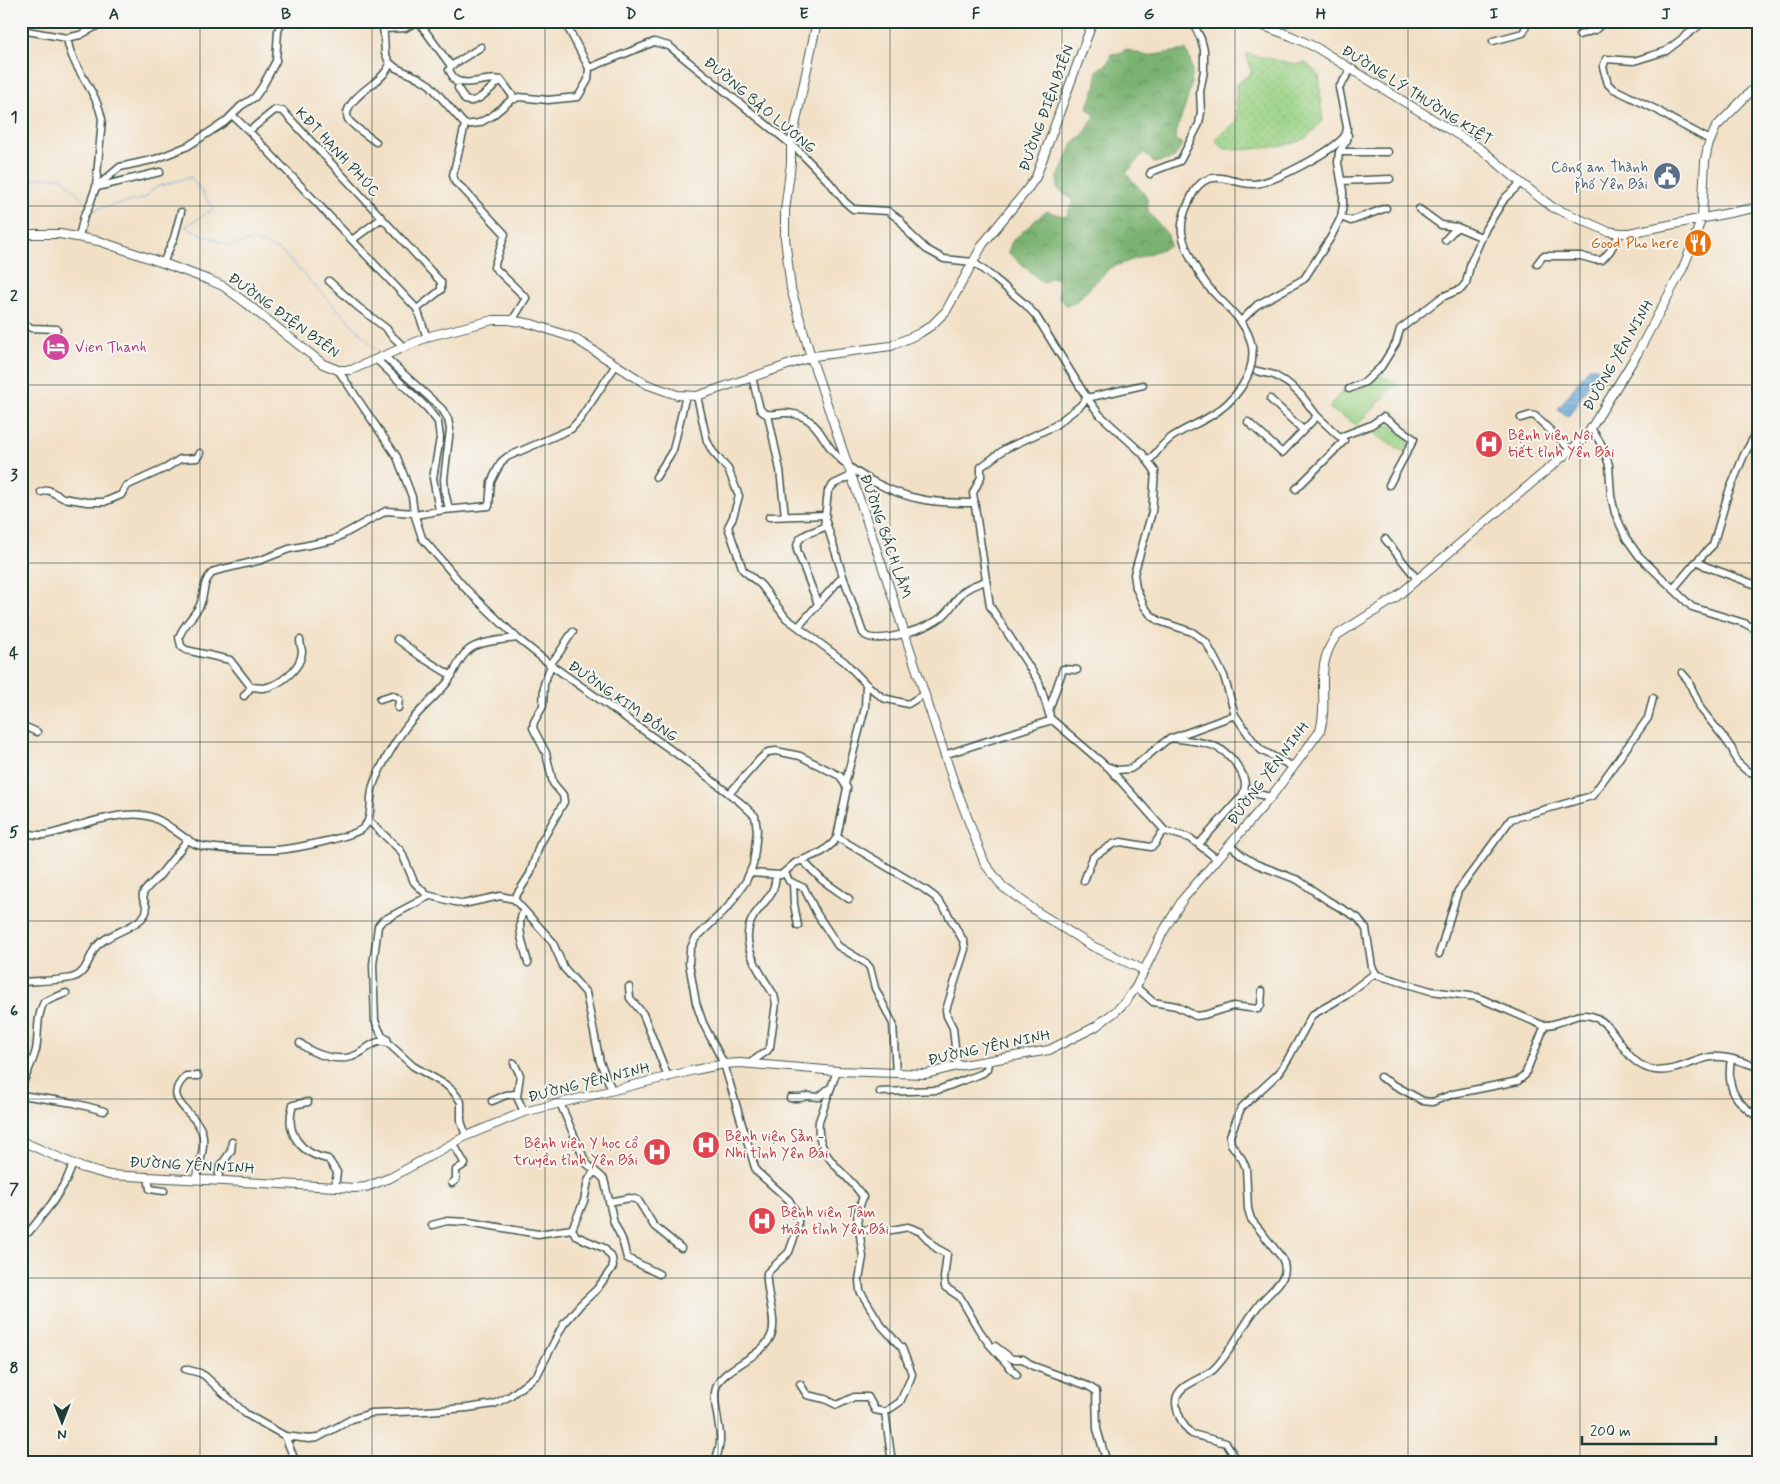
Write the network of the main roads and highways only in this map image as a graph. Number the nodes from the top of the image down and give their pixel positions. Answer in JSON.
{"nodes":[{"id":1,"x":817,"y":21,"type":"edge"},
{"id":2,"x":1092,"y":21,"type":"edge"},
{"id":3,"x":1250,"y":21,"type":"edge"},
{"id":4,"x":1268,"y":24,"type":"edge"},
{"id":5,"x":1759,"y":84,"type":"edge"},
{"id":6,"x":1759,"y":207,"type":"edge"},
{"id":7,"x":1702,"y":217,"type":"junction"},
{"id":8,"x":21,"y":234,"type":"edge"},
{"id":9,"x":811,"y":357,"type":"junction"},
{"id":10,"x":1144,"y":970,"type":"junction"},
{"id":11,"x":21,"y":1140,"type":"edge"}],
"edges":[{"from":1,"to":9,"type":"main road","name":"ĐƯỜNG BÁCH LẪM"},
{"from":2,"to":9,"type":"main road","name":"ĐƯỜNG ĐIỆN BIÊN"},
{"from":3,"to":4,"type":"main road","name":"ĐƯỜNG LÝ THƯỜNG KIỆT"},
{"from":4,"to":7,"type":"main road","name":"ĐƯỜNG LÝ THƯỜNG KIỆT"},
{"from":5,"to":7,"type":"main road","name":"ĐƯỜNG YÊN NINH"},
{"from":6,"to":7,"type":"main road","name":"ĐƯỜNG LÝ THƯỜNG KIỆT"},
{"from":7,"to":10,"type":"main road","name":"ĐƯỜNG YÊN NINH"},
{"from":8,"to":9,"type":"main road","name":"ĐƯỜNG ĐIỆN BIÊN"},
{"from":9,"to":10,"type":"main road","name":"ĐƯỜNG BÁCH LẪM"},
{"from":10,"to":11,"type":"main road","name":"ĐƯỜNG YÊN NINH"}]}
